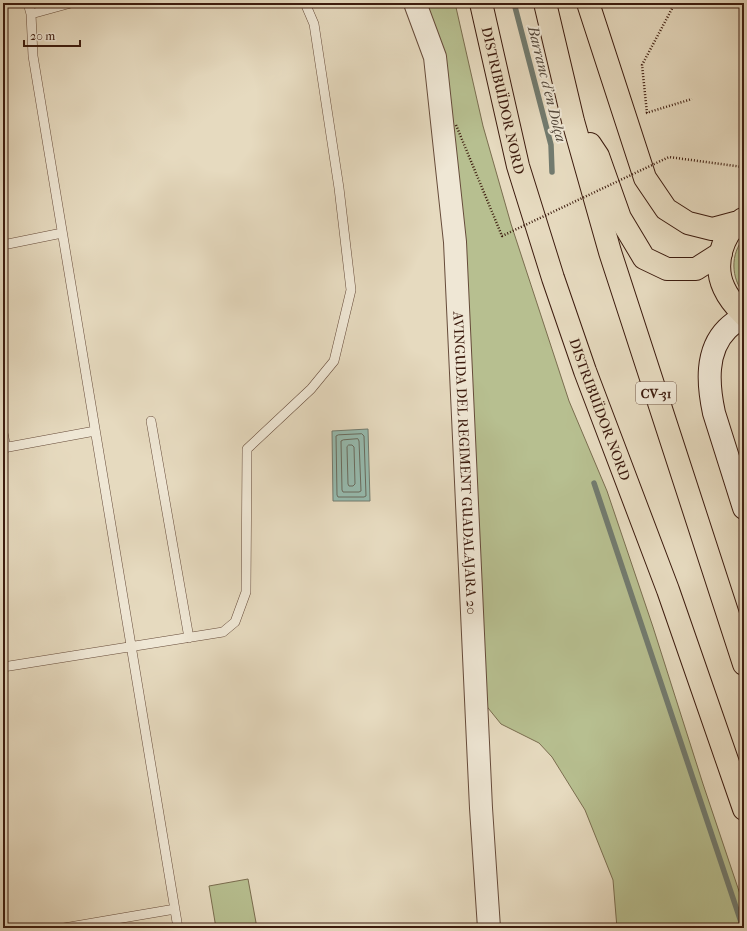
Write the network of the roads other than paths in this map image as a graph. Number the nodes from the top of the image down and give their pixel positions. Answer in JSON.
{"nodes":[{"id":1,"x":28,"y":3,"type":"edge"},
{"id":2,"x":71,"y":3,"type":"edge"},
{"id":3,"x":305,"y":3,"type":"edge"},
{"id":4,"x":415,"y":3,"type":"edge"},
{"id":5,"x":469,"y":3,"type":"edge"},
{"id":6,"x":480,"y":3,"type":"edge"},
{"id":7,"x":545,"y":3,"type":"edge"},
{"id":8,"x":588,"y":3,"type":"edge"},
{"id":9,"x":31,"y":14,"type":"junction"},
{"id":10,"x":491,"y":52,"type":"junction"},
{"id":11,"x":574,"y":121,"type":"junction"},
{"id":12,"x":741,"y":220,"type":"edge"},
{"id":13,"x":62,"y":233,"type":"junction"},
{"id":14,"x":3,"y":245,"type":"edge"},
{"id":15,"x":721,"y":253,"type":"junction"},
{"id":16,"x":744,"y":315,"type":"edge"},
{"id":17,"x":151,"y":421,"type":"dead end"},
{"id":18,"x":95,"y":431,"type":"junction"},
{"id":19,"x":3,"y":433,"type":"edge"},
{"id":20,"x":4,"y":448,"type":"edge"},
{"id":21,"x":744,"y":508,"type":"edge"},
{"id":22,"x":189,"y":638,"type":"junction"},
{"id":23,"x":131,"y":648,"type":"junction"},
{"id":24,"x":744,"y":664,"type":"edge"},
{"id":25,"x":3,"y":667,"type":"edge"},
{"id":26,"x":744,"y":809,"type":"edge"},
{"id":27,"x":174,"y":909,"type":"junction"},
{"id":28,"x":64,"y":928,"type":"edge"},
{"id":29,"x":178,"y":928,"type":"edge"},
{"id":30,"x":489,"y":928,"type":"edge"}],
"edges":[{"from":1,"to":9,"type":"lane"},
{"from":2,"to":9,"type":"lane"},
{"from":3,"to":22,"type":"lane"},
{"from":4,"to":30,"type":"street","name":"AVINGUDA DEL REGIMENT GUADALAJARA 20"},
{"from":5,"to":10,"type":"main road"},
{"from":6,"to":10,"type":"main road","name":"DISTRIBUÏDOR NORD"},
{"from":7,"to":11,"type":"main road","number":"CV-31"},
{"from":8,"to":12,"type":"main road"},
{"from":9,"to":13,"type":"lane"},
{"from":10,"to":26,"type":"main road","name":"DISTRIBUÏDOR NORD"},
{"from":11,"to":15,"type":"main road"},
{"from":11,"to":24,"type":"main road","number":"CV-31"},
{"from":12,"to":15,"type":"main road"},
{"from":13,"to":14,"type":"lane"},
{"from":13,"to":18,"type":"lane"},
{"from":15,"to":16,"type":"main road"},
{"from":16,"to":21,"type":"street"},
{"from":17,"to":22,"type":"lane"},
{"from":18,"to":20,"type":"lane"},
{"from":18,"to":23,"type":"lane"},
{"from":19,"to":20,"type":"lane"},
{"from":22,"to":23,"type":"lane"},
{"from":23,"to":25,"type":"lane"},
{"from":23,"to":27,"type":"lane"},
{"from":27,"to":28,"type":"lane"},
{"from":27,"to":29,"type":"lane"}]}
